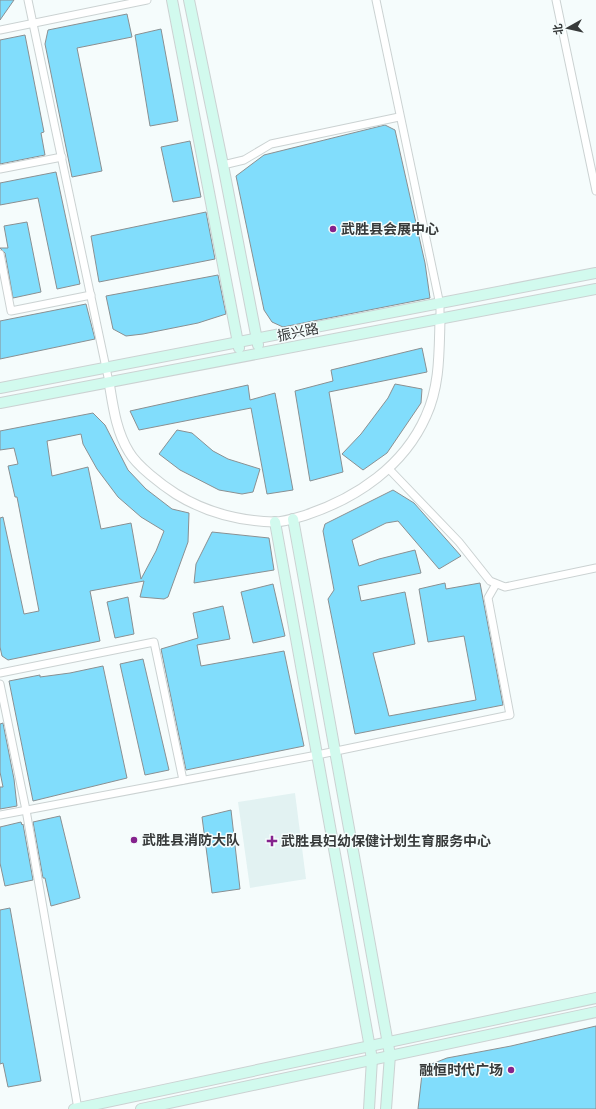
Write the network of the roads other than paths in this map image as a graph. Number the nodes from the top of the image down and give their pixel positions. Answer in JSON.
{"nodes":[{"id":1,"x":28,"y":0,"type":"edge"},
{"id":2,"x":147,"y":0,"type":"edge"},
{"id":3,"x":172,"y":0,"type":"edge"},
{"id":4,"x":188,"y":0,"type":"edge"},
{"id":5,"x":376,"y":0,"type":"edge"},
{"id":6,"x":556,"y":0,"type":"edge"},
{"id":7,"x":33,"y":23,"type":"junction"},
{"id":8,"x":0,"y":30,"type":"edge"},
{"id":9,"x":399,"y":117,"type":"junction"},
{"id":10,"x":62,"y":156,"type":"junction"},
{"id":11,"x":223,"y":165,"type":"junction"},
{"id":12,"x":0,"y":169,"type":"edge"},
{"id":13,"x":596,"y":191,"type":"edge"},
{"id":14,"x":0,"y":254,"type":"edge"},
{"id":15,"x":596,"y":273,"type":"edge"},
{"id":16,"x":596,"y":289,"type":"edge"},
{"id":17,"x":91,"y":295,"type":"junction"},
{"id":18,"x":440,"y":305,"type":"junction"},
{"id":19,"x":440,"y":320,"type":"junction"},
{"id":20,"x":256,"y":339,"type":"junction"},
{"id":21,"x":238,"y":342,"type":"junction"},
{"id":22,"x":259,"y":353,"type":"junction"},
{"id":23,"x":240,"y":357,"type":"junction"},
{"id":24,"x":106,"y":369,"type":"junction"},
{"id":25,"x":109,"y":382,"type":"junction"},
{"id":26,"x":0,"y":388,"type":"edge"},
{"id":27,"x":0,"y":403,"type":"edge"},
{"id":28,"x":389,"y":469,"type":"junction"},
{"id":29,"x":292,"y":519,"type":"junction"},
{"id":30,"x":275,"y":522,"type":"junction"},
{"id":31,"x":596,"y":568,"type":"edge"},
{"id":32,"x":496,"y":584,"type":"junction"},
{"id":33,"x":0,"y":673,"type":"edge"},
{"id":34,"x":0,"y":684,"type":"edge"},
{"id":35,"x":336,"y":751,"type":"junction"},
{"id":36,"x":317,"y":755,"type":"junction"},
{"id":37,"x":183,"y":780,"type":"junction"},
{"id":38,"x":26,"y":810,"type":"junction"},
{"id":39,"x":0,"y":815,"type":"edge"},
{"id":40,"x":596,"y":998,"type":"edge"},
{"id":41,"x":596,"y":1012,"type":"edge"},
{"id":42,"x":387,"y":1042,"type":"junction"},
{"id":43,"x":369,"y":1047,"type":"junction"},
{"id":44,"x":390,"y":1055,"type":"junction"},
{"id":45,"x":372,"y":1059,"type":"junction"},
{"id":46,"x":77,"y":1109,"type":"edge"},
{"id":47,"x":141,"y":1109,"type":"edge"},
{"id":48,"x":369,"y":1109,"type":"edge"},
{"id":49,"x":386,"y":1109,"type":"edge"}],
"edges":[{"from":1,"to":7,"type":"street"},
{"from":2,"to":7,"type":"street"},
{"from":3,"to":21,"type":"main road"},
{"from":4,"to":11,"type":"main road"},
{"from":5,"to":9,"type":"street"},
{"from":6,"to":13,"type":"street"},
{"from":7,"to":8,"type":"street"},
{"from":7,"to":10,"type":"street"},
{"from":9,"to":11,"type":"street"},
{"from":9,"to":18,"type":"street"},
{"from":10,"to":12,"type":"street"},
{"from":10,"to":17,"type":"street"},
{"from":11,"to":20,"type":"main road"},
{"from":14,"to":17,"type":"street"},
{"from":15,"to":18,"type":"main road","name":"振兴路"},
{"from":16,"to":19,"type":"main road","name":"振兴路"},
{"from":17,"to":24,"type":"street"},
{"from":18,"to":19,"type":"street"},
{"from":18,"to":20,"type":"main road","name":"振兴路"},
{"from":19,"to":22,"type":"main road","name":"振兴路"},
{"from":19,"to":28,"type":"street"},
{"from":20,"to":21,"type":"main road","name":"振兴路"},
{"from":20,"to":22,"type":"main road"},
{"from":21,"to":23,"type":"main road"},
{"from":21,"to":24,"type":"main road","name":"振兴路"},
{"from":22,"to":23,"type":"main road","name":"振兴路"},
{"from":23,"to":25,"type":"main road","name":"振兴路"},
{"from":24,"to":25,"type":"street"},
{"from":24,"to":26,"type":"main road","name":"振兴路"},
{"from":25,"to":27,"type":"main road","name":"振兴路"},
{"from":25,"to":30,"type":"street"},
{"from":28,"to":29,"type":"street"},
{"from":28,"to":32,"type":"street"},
{"from":29,"to":30,"type":"street"},
{"from":29,"to":35,"type":"main road"},
{"from":30,"to":36,"type":"main road"},
{"from":31,"to":32,"type":"street"},
{"from":32,"to":35,"type":"street"},
{"from":33,"to":37,"type":"street"},
{"from":34,"to":38,"type":"street"},
{"from":35,"to":36,"type":"street"},
{"from":35,"to":42,"type":"main road"},
{"from":36,"to":37,"type":"street"},
{"from":36,"to":43,"type":"main road"},
{"from":37,"to":38,"type":"street"},
{"from":38,"to":39,"type":"street"},
{"from":38,"to":46,"type":"street"},
{"from":40,"to":42,"type":"main road"},
{"from":41,"to":44,"type":"main road"},
{"from":42,"to":43,"type":"main road"},
{"from":42,"to":44,"type":"main road"},
{"from":43,"to":45,"type":"main road"},
{"from":43,"to":46,"type":"main road"},
{"from":44,"to":45,"type":"main road"},
{"from":44,"to":49,"type":"main road"},
{"from":45,"to":47,"type":"main road"},
{"from":45,"to":48,"type":"main road"}]}
